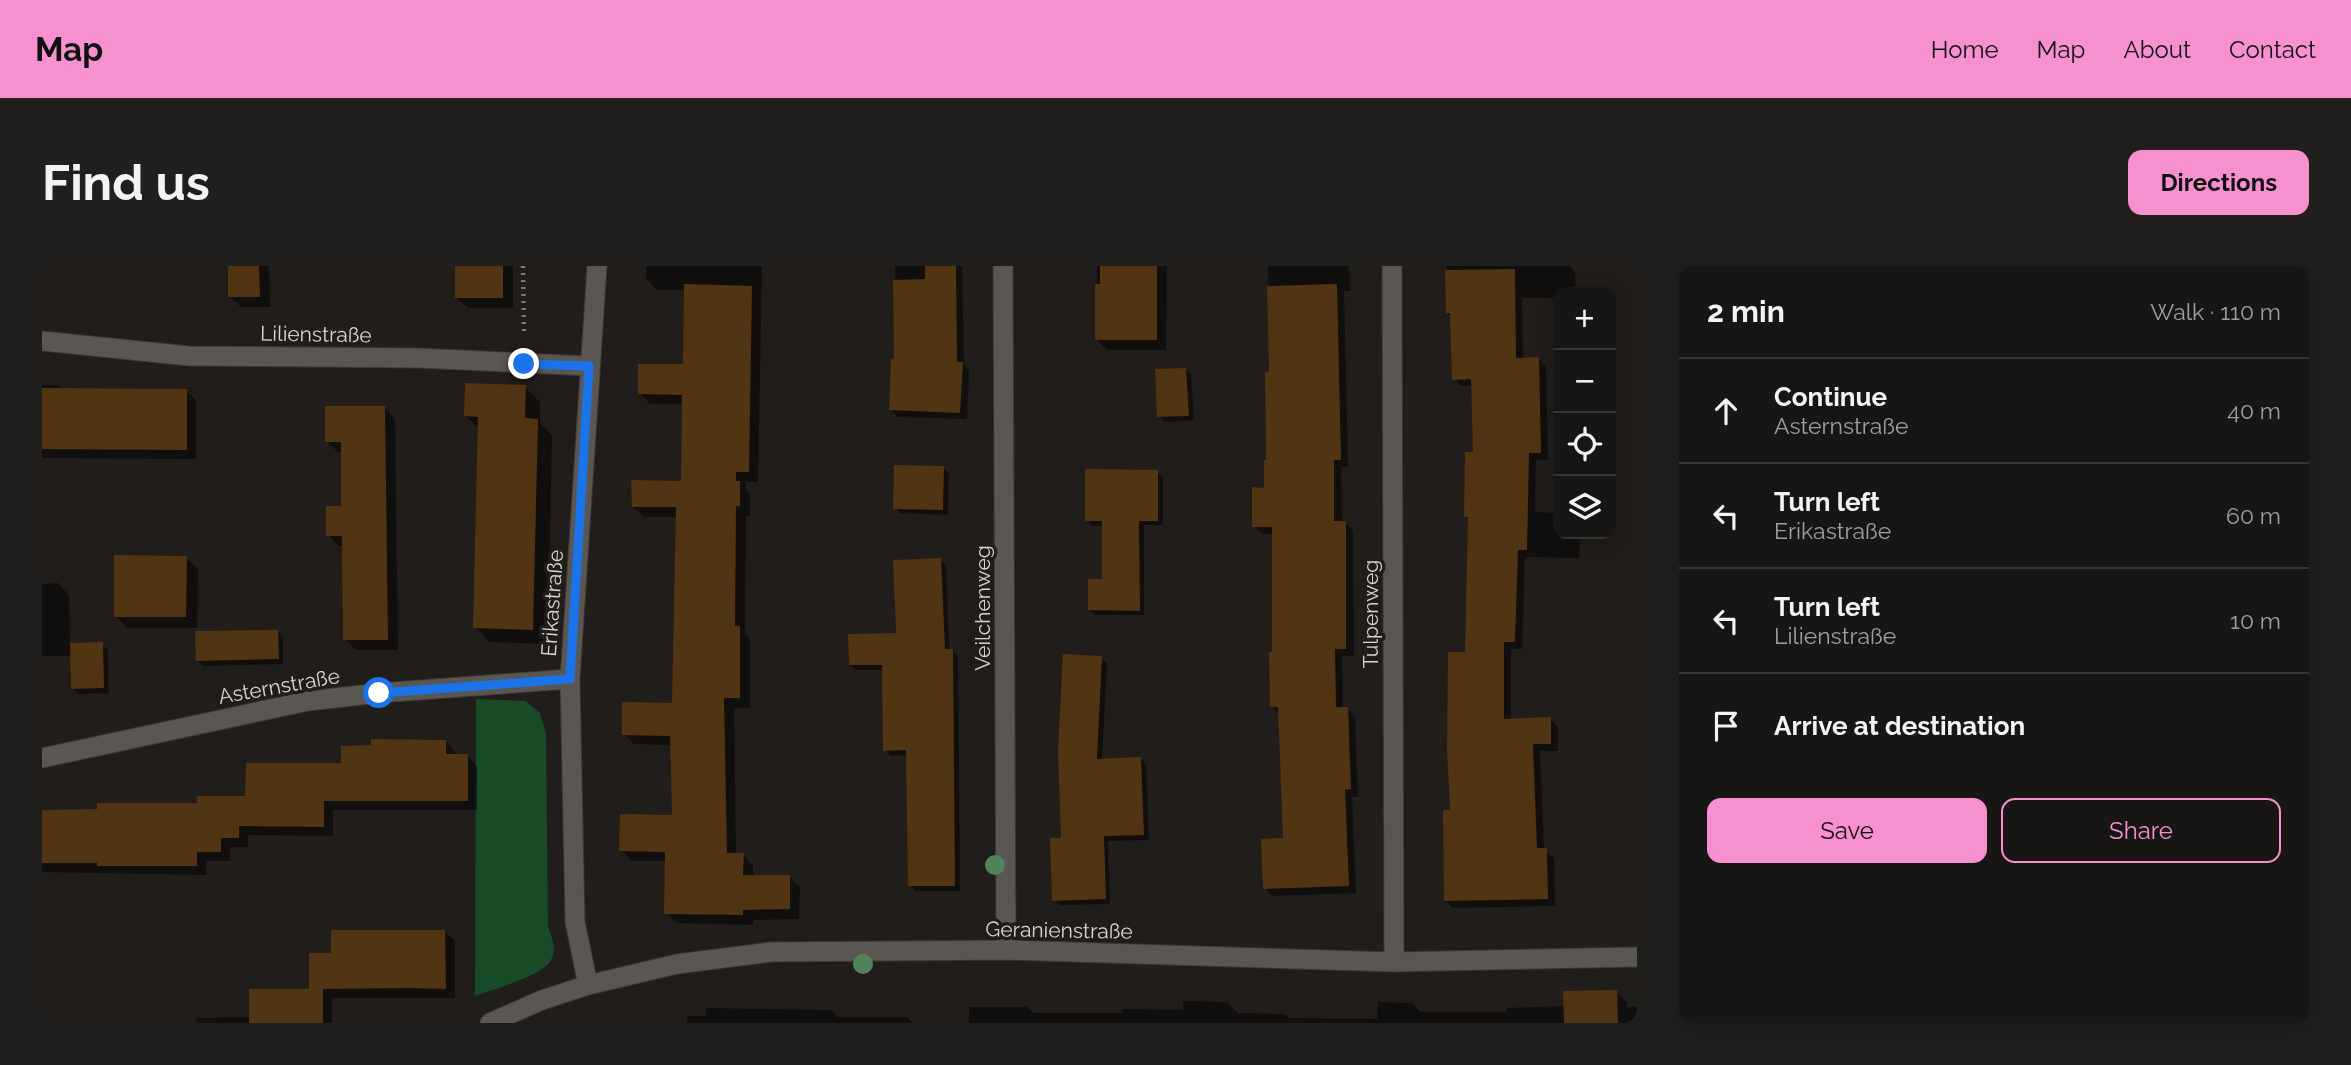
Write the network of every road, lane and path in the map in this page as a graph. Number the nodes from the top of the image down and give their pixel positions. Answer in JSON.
{"nodes":[{"id":1,"x":523,"y":266,"type":"edge"},
{"id":2,"x":597,"y":266,"type":"edge"},
{"id":3,"x":1003,"y":266,"type":"edge"},
{"id":4,"x":1392,"y":266,"type":"edge"},
{"id":5,"x":42,"y":341,"type":"edge"},
{"id":6,"x":524,"y":364,"type":"junction"},
{"id":7,"x":589,"y":366,"type":"junction"},
{"id":8,"x":570,"y":679,"type":"junction"},
{"id":9,"x":42,"y":758,"type":"edge"},
{"id":10,"x":1006,"y":950,"type":"junction"},
{"id":11,"x":1637,"y":957,"type":"edge"},
{"id":12,"x":1394,"y":962,"type":"junction"},
{"id":13,"x":588,"y":985,"type":"junction"},
{"id":14,"x":490,"y":1023,"type":"edge"}],
"edges":[{"from":1,"to":6,"type":"path"},
{"from":2,"to":7,"type":"street","name":"Erikastraße"},
{"from":3,"to":10,"type":"street","name":"Veilchenweg"},
{"from":4,"to":12,"type":"street","name":"Tulpenweg"},
{"from":5,"to":6,"type":"street","name":"Lilienstraße"},
{"from":6,"to":7,"type":"street","name":"Lilienstraße"},
{"from":7,"to":8,"type":"street","name":"Erikastraße"},
{"from":8,"to":9,"type":"street","name":"Asternstraße"},
{"from":8,"to":13,"type":"street","name":"Erikastraße"},
{"from":10,"to":12,"type":"street","name":"Geranienstraße"},
{"from":10,"to":13,"type":"street","name":"Geranienstraße"},
{"from":11,"to":12,"type":"street","name":"Geranienstraße"},
{"from":13,"to":14,"type":"street","name":"Geranienstraße"}]}
